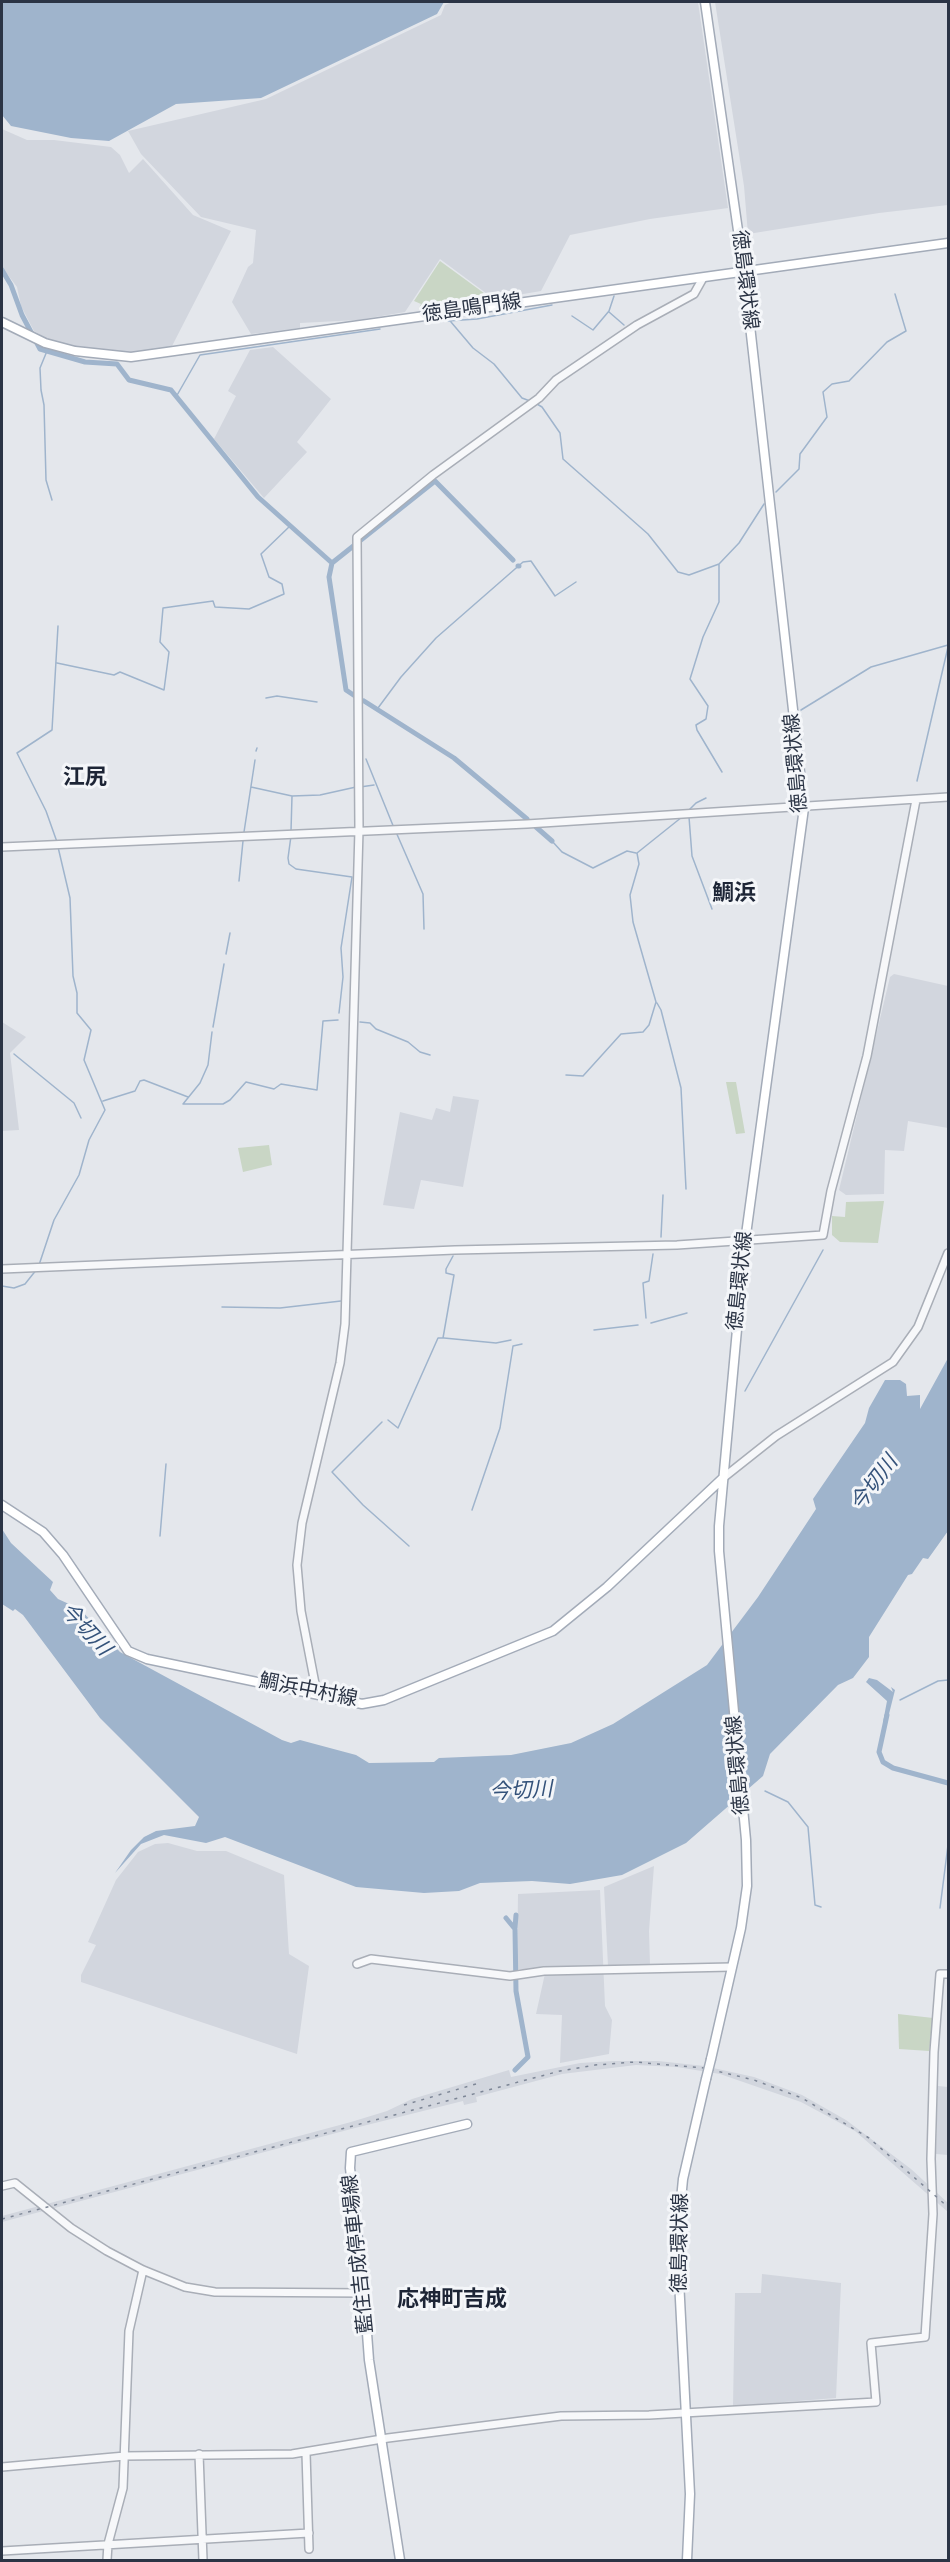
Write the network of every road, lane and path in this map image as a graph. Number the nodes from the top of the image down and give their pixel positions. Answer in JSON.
{"nodes":[{"id":1,"x":705,"y":2,"type":"edge"},
{"id":2,"x":948,"y":243,"type":"edge"},
{"id":3,"x":744,"y":272,"type":"junction"},
{"id":4,"x":703,"y":278,"type":"junction"},
{"id":5,"x":2,"y":322,"type":"edge"},
{"id":6,"x":948,"y":797,"type":"edge"},
{"id":7,"x":916,"y":800,"type":"junction"},
{"id":8,"x":804,"y":808,"type":"junction"},
{"id":9,"x":359,"y":830,"type":"junction"},
{"id":10,"x":2,"y":847,"type":"edge"},
{"id":11,"x":745,"y":1242,"type":"junction"},
{"id":12,"x":948,"y":1253,"type":"edge"},
{"id":13,"x":347,"y":1257,"type":"junction"},
{"id":14,"x":2,"y":1269,"type":"edge"},
{"id":15,"x":723,"y":1478,"type":"junction"},
{"id":16,"x":2,"y":1505,"type":"edge"},
{"id":17,"x":317,"y":1694,"type":"junction"},
{"id":18,"x":357,"y":1964,"type":"dead end"},
{"id":19,"x":732,"y":1967,"type":"junction"},
{"id":20,"x":948,"y":1974,"type":"edge"},
{"id":21,"x":467,"y":2124,"type":"dead end"},
{"id":22,"x":2,"y":2186,"type":"edge"},
{"id":23,"x":143,"y":2270,"type":"junction"},
{"id":24,"x":364,"y":2293,"type":"junction"},
{"id":25,"x":686,"y":2413,"type":"junction"},
{"id":26,"x":380,"y":2440,"type":"junction"},
{"id":27,"x":306,"y":2453,"type":"junction"},
{"id":28,"x":199,"y":2454,"type":"junction"},
{"id":29,"x":125,"y":2456,"type":"junction"},
{"id":30,"x":2,"y":2467,"type":"edge"},
{"id":31,"x":309,"y":2533,"type":"junction"},
{"id":32,"x":203,"y":2539,"type":"junction"},
{"id":33,"x":108,"y":2544,"type":"junction"},
{"id":34,"x":309,"y":2549,"type":"dead end"},
{"id":35,"x":2,"y":2551,"type":"edge"},
{"id":36,"x":107,"y":2560,"type":"edge"},
{"id":37,"x":202,"y":2560,"type":"edge"},
{"id":38,"x":400,"y":2560,"type":"edge"},
{"id":39,"x":687,"y":2560,"type":"edge"}],
"edges":[{"from":1,"to":3,"type":"main road","name":"徳島環状線"},
{"from":2,"to":3,"type":"main road","name":"徳島鳴門線"},
{"from":3,"to":4,"type":"main road","name":"徳島鳴門線"},
{"from":3,"to":8,"type":"main road","name":"徳島環状線"},
{"from":4,"to":5,"type":"main road","name":"徳島鳴門線"},
{"from":4,"to":9,"type":"street"},
{"from":6,"to":7,"type":"street"},
{"from":7,"to":8,"type":"street"},
{"from":7,"to":11,"type":"street"},
{"from":8,"to":9,"type":"street"},
{"from":8,"to":11,"type":"main road","name":"徳島環状線"},
{"from":9,"to":10,"type":"street"},
{"from":9,"to":13,"type":"street"},
{"from":11,"to":13,"type":"street"},
{"from":11,"to":15,"type":"main road","name":"徳島環状線"},
{"from":12,"to":15,"type":"street"},
{"from":13,"to":14,"type":"street"},
{"from":13,"to":17,"type":"street"},
{"from":15,"to":17,"type":"main road","name":"鯛浜中村線"},
{"from":15,"to":19,"type":"main road","name":"徳島環状線"},
{"from":16,"to":17,"type":"main road","name":"鯛浜中村線"},
{"from":18,"to":19,"type":"street"},
{"from":19,"to":25,"type":"main road","name":"徳島環状線","bridge":true},
{"from":20,"to":25,"type":"street"},
{"from":21,"to":24,"type":"main road","name":"藍住吉成停車場線"},
{"from":22,"to":23,"type":"street"},
{"from":23,"to":24,"type":"street"},
{"from":23,"to":29,"type":"street"},
{"from":24,"to":26,"type":"main road","name":"藍住吉成停車場線"},
{"from":25,"to":26,"type":"street"},
{"from":25,"to":39,"type":"main road","name":"徳島環状線"},
{"from":26,"to":27,"type":"street"},
{"from":26,"to":38,"type":"main road"},
{"from":27,"to":28,"type":"street"},
{"from":27,"to":31,"type":"street"},
{"from":28,"to":29,"type":"street"},
{"from":28,"to":32,"type":"street"},
{"from":29,"to":30,"type":"street"},
{"from":29,"to":33,"type":"street"},
{"from":31,"to":32,"type":"street"},
{"from":31,"to":34,"type":"street"},
{"from":32,"to":33,"type":"street"},
{"from":32,"to":37,"type":"street"},
{"from":33,"to":35,"type":"street"},
{"from":33,"to":36,"type":"street"}]}
